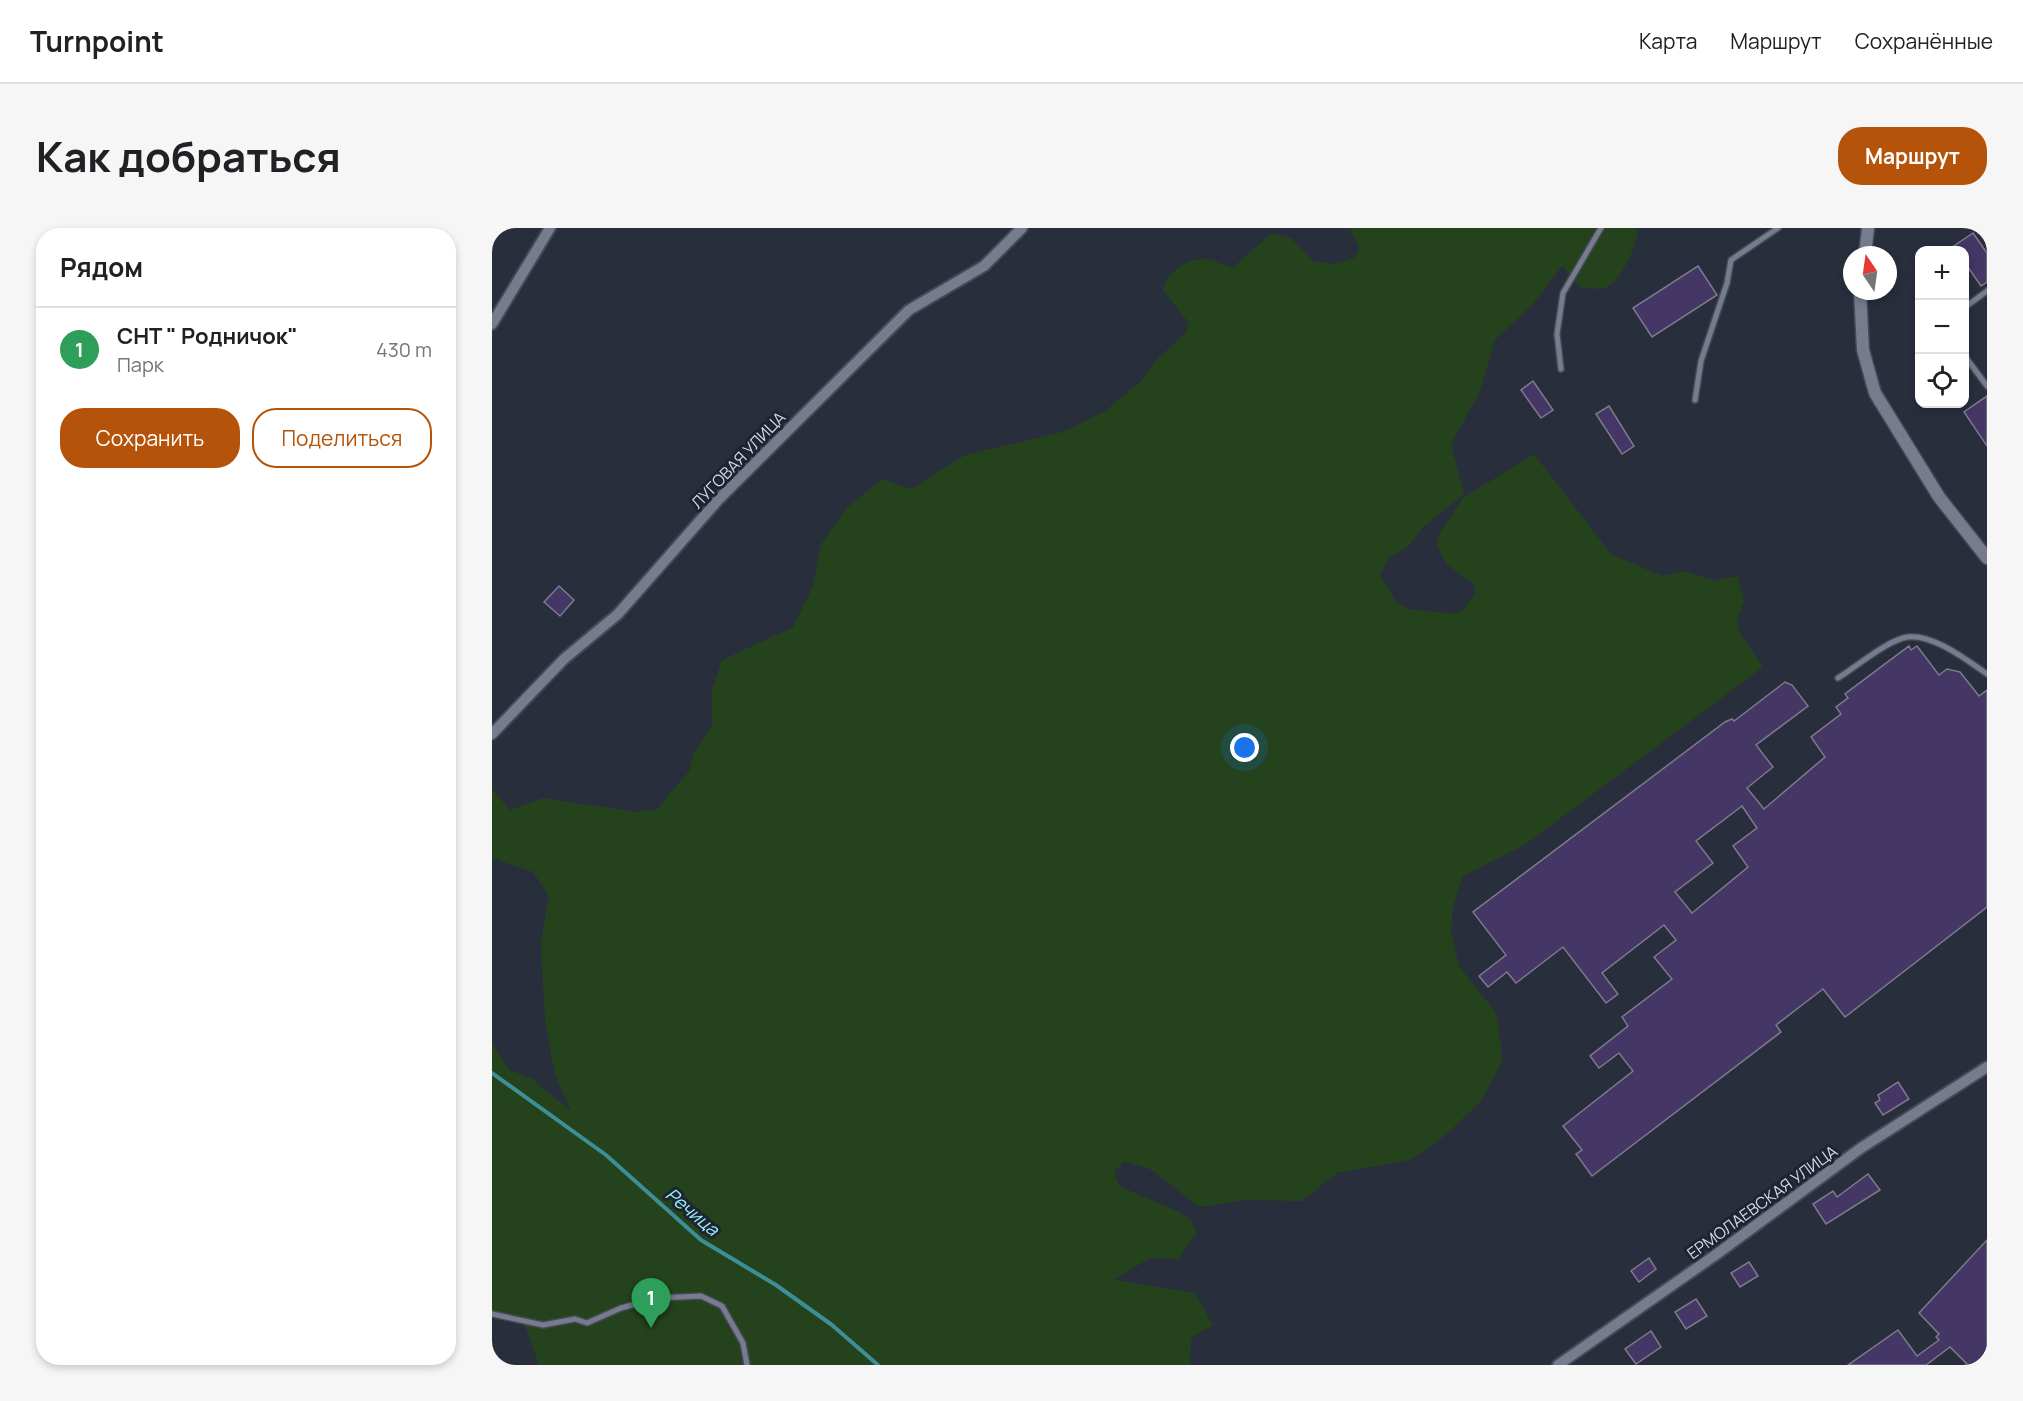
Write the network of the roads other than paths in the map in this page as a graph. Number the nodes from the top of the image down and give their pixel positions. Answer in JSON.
{"nodes":[{"id":1,"x":550,"y":228,"type":"edge"},
{"id":2,"x":1022,"y":228,"type":"edge"},
{"id":3,"x":1601,"y":228,"type":"edge"},
{"id":4,"x":1778,"y":228,"type":"edge"},
{"id":5,"x":1868,"y":228,"type":"edge"},
{"id":6,"x":1866,"y":246,"type":"edge"},
{"id":7,"x":1987,"y":291,"type":"edge"},
{"id":8,"x":1860,"y":300,"type":"edge"},
{"id":9,"x":1969,"y":305,"type":"edge"},
{"id":10,"x":492,"y":324,"type":"edge"},
{"id":11,"x":1969,"y":361,"type":"edge"},
{"id":12,"x":1562,"y":369,"type":"dead end"},
{"id":13,"x":1987,"y":386,"type":"edge"},
{"id":14,"x":1695,"y":400,"type":"dead end"},
{"id":15,"x":1987,"y":558,"type":"edge"},
{"id":16,"x":1987,"y":674,"type":"edge"},
{"id":17,"x":1838,"y":678,"type":"dead end"},
{"id":18,"x":492,"y":734,"type":"edge"},
{"id":19,"x":1987,"y":1067,"type":"edge"},
{"id":20,"x":492,"y":1314,"type":"edge"},
{"id":21,"x":747,"y":1365,"type":"edge"},
{"id":22,"x":1558,"y":1365,"type":"edge"}],
"edges":[{"from":1,"to":10,"type":"street"},
{"from":2,"to":18,"type":"street","name":"ЛУГОВАЯ УЛИЦА"},
{"from":3,"to":12,"type":"lane"},
{"from":4,"to":14,"type":"lane"},
{"from":5,"to":6,"type":"street"},
{"from":7,"to":9,"type":"lane"},
{"from":8,"to":15,"type":"street"},
{"from":11,"to":13,"type":"lane"},
{"from":16,"to":17,"type":"lane"},
{"from":19,"to":22,"type":"street","name":"ЕРМОЛАЕВСКАЯ УЛИЦА"},
{"from":20,"to":21,"type":"lane"}]}
